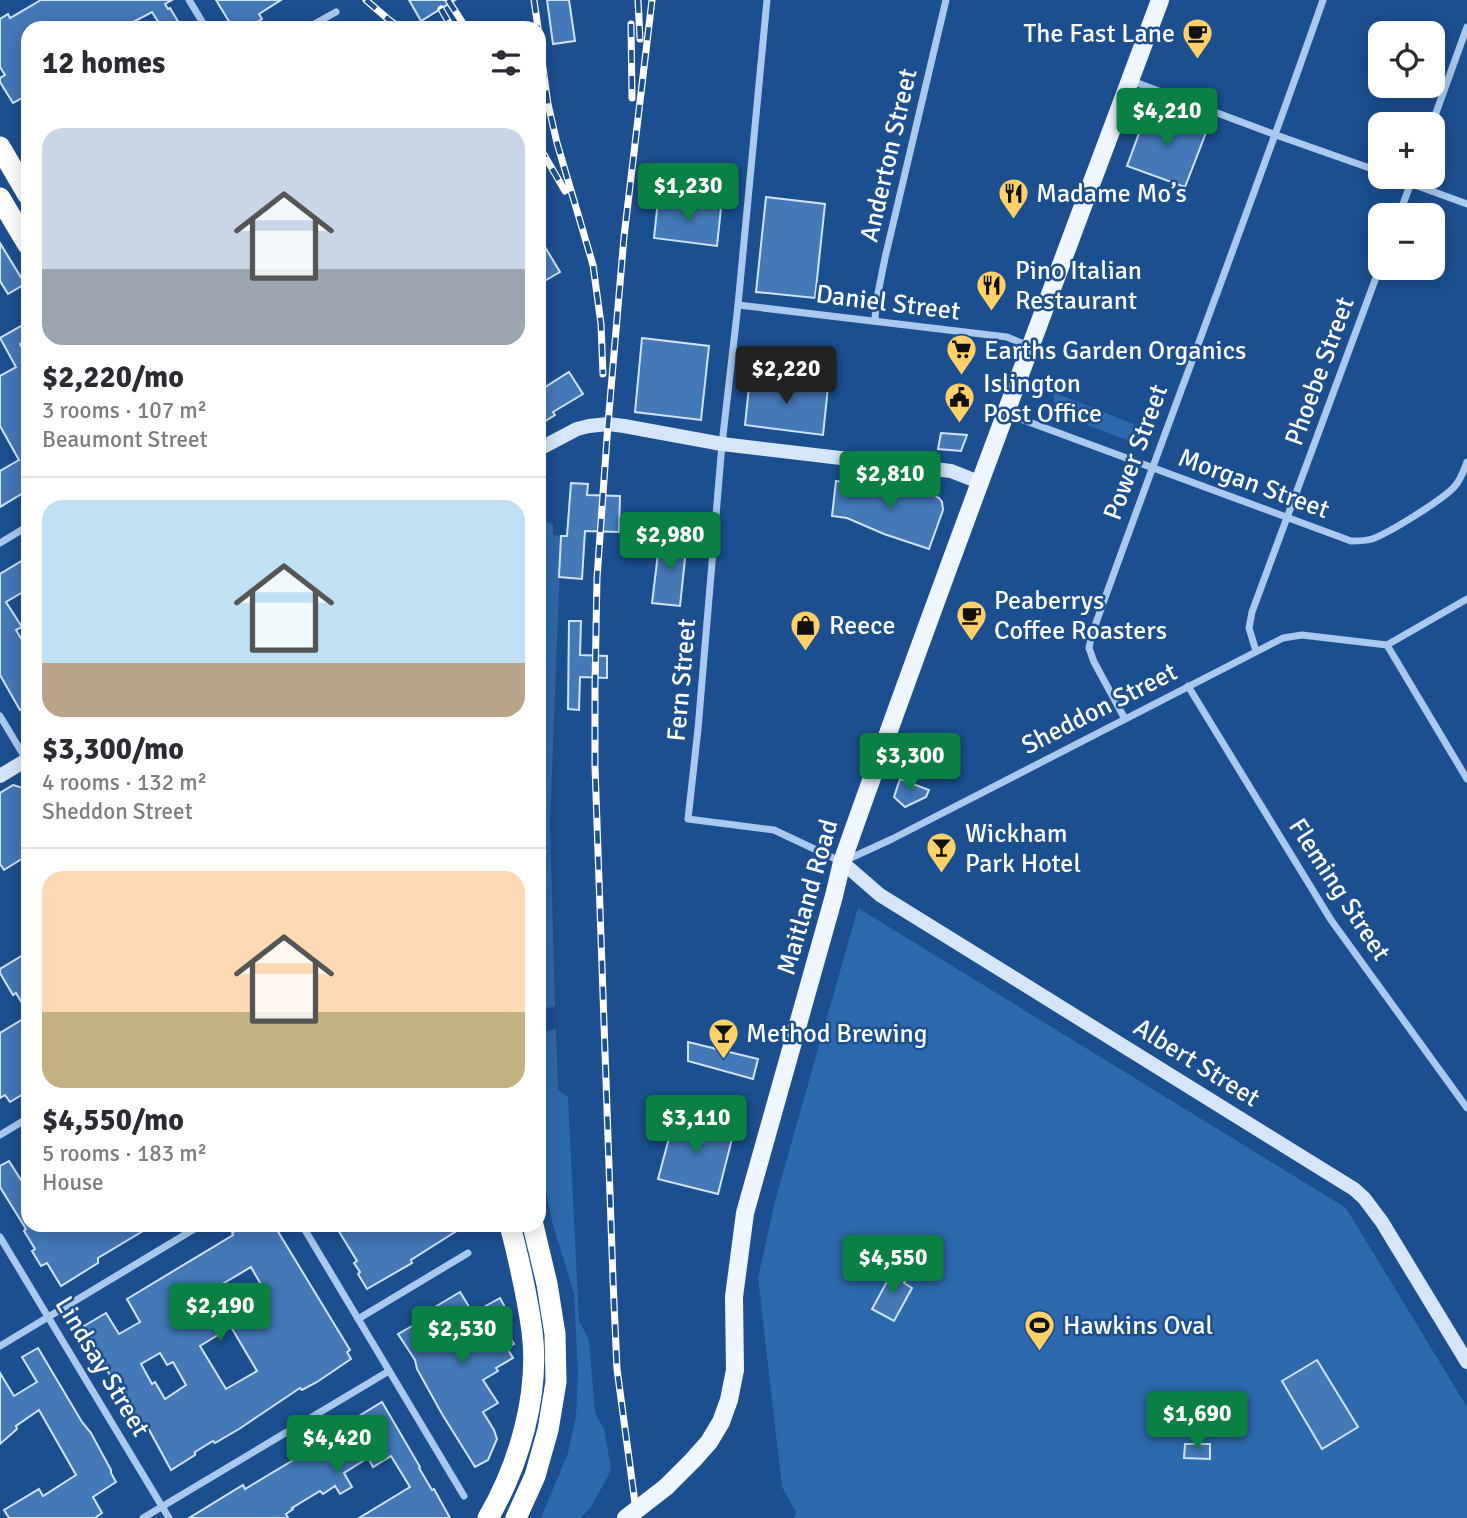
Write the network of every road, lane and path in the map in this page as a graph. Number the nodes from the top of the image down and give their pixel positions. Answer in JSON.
{"nodes":[{"id":1,"x":189,"y":0,"type":"edge"},
{"id":2,"x":767,"y":0,"type":"edge"},
{"id":3,"x":946,"y":0,"type":"edge"},
{"id":4,"x":1160,"y":0,"type":"edge"},
{"id":5,"x":1323,"y":0,"type":"edge"},
{"id":6,"x":336,"y":12,"type":"dead end"},
{"id":7,"x":202,"y":21,"type":"edge"},
{"id":8,"x":320,"y":21,"type":"edge"},
{"id":9,"x":1467,"y":27,"type":"edge"},
{"id":10,"x":1130,"y":81,"type":"junction"},
{"id":11,"x":1436,"y":112,"type":"edge"},
{"id":12,"x":1276,"y":135,"type":"junction"},
{"id":13,"x":0,"y":147,"type":"edge"},
{"id":14,"x":1368,"y":167,"type":"edge"},
{"id":15,"x":21,"y":182,"type":"edge"},
{"id":16,"x":1433,"y":189,"type":"edge"},
{"id":17,"x":21,"y":195,"type":"edge"},
{"id":18,"x":1,"y":203,"type":"edge"},
{"id":19,"x":1467,"y":204,"type":"edge"},
{"id":20,"x":21,"y":234,"type":"edge"},
{"id":21,"x":1375,"y":280,"type":"edge"},
{"id":22,"x":738,"y":305,"type":"junction"},
{"id":23,"x":875,"y":320,"type":"junction"},
{"id":24,"x":1031,"y":347,"type":"junction"},
{"id":25,"x":1005,"y":414,"type":"junction"},
{"id":26,"x":722,"y":444,"type":"junction"},
{"id":27,"x":546,"y":445,"type":"edge"},
{"id":28,"x":1467,"y":462,"type":"edge"},
{"id":29,"x":1152,"y":468,"type":"junction"},
{"id":30,"x":979,"y":482,"type":"junction"},
{"id":31,"x":1287,"y":517,"type":"junction"},
{"id":32,"x":21,"y":530,"type":"edge"},
{"id":33,"x":0,"y":543,"type":"edge"},
{"id":34,"x":1467,"y":599,"type":"edge"},
{"id":35,"x":1387,"y":645,"type":"junction"},
{"id":36,"x":1256,"y":651,"type":"junction"},
{"id":37,"x":1188,"y":686,"type":"junction"},
{"id":38,"x":0,"y":716,"type":"edge"},
{"id":39,"x":1125,"y":719,"type":"junction"},
{"id":40,"x":21,"y":750,"type":"edge"},
{"id":41,"x":21,"y":764,"type":"edge"},
{"id":42,"x":0,"y":776,"type":"edge"},
{"id":43,"x":1467,"y":779,"type":"edge"},
{"id":44,"x":842,"y":862,"type":"junction"},
{"id":45,"x":1467,"y":1108,"type":"edge"},
{"id":46,"x":21,"y":1122,"type":"edge"},
{"id":47,"x":0,"y":1135,"type":"edge"},
{"id":48,"x":189,"y":1232,"type":"edge"},
{"id":49,"x":306,"y":1232,"type":"edge"},
{"id":50,"x":512,"y":1232,"type":"edge"},
{"id":51,"x":535,"y":1232,"type":"edge"},
{"id":52,"x":0,"y":1237,"type":"edge"},
{"id":53,"x":468,"y":1253,"type":"dead end"},
{"id":54,"x":49,"y":1317,"type":"junction"},
{"id":55,"x":358,"y":1319,"type":"junction"},
{"id":56,"x":0,"y":1346,"type":"edge"},
{"id":57,"x":1467,"y":1362,"type":"edge"},
{"id":58,"x":389,"y":1371,"type":"junction"},
{"id":59,"x":464,"y":1496,"type":"dead end"},
{"id":60,"x":162,"y":1506,"type":"junction"},
{"id":61,"x":143,"y":1518,"type":"edge"},
{"id":62,"x":169,"y":1518,"type":"edge"},
{"id":63,"x":488,"y":1518,"type":"edge"},
{"id":64,"x":516,"y":1518,"type":"edge"},
{"id":65,"x":626,"y":1518,"type":"edge"}],
"edges":[{"from":1,"to":7,"type":"street"},
{"from":2,"to":22,"type":"street","name":"Fern Street"},
{"from":3,"to":23,"type":"street","name":"Anderton Street"},
{"from":4,"to":10,"type":"main road","name":"Maitland Road"},
{"from":5,"to":12,"type":"street","name":"Power Street"},
{"from":6,"to":8,"type":"street"},
{"from":9,"to":11,"type":"street"},
{"from":10,"to":12,"type":"street"},
{"from":10,"to":24,"type":"main road","name":"Maitland Road"},
{"from":12,"to":14,"type":"street"},
{"from":12,"to":29,"type":"street","name":"Power Street"},
{"from":13,"to":15,"type":"highway"},
{"from":16,"to":19,"type":"street"},
{"from":17,"to":18,"type":"highway"},
{"from":18,"to":20,"type":"highway"},
{"from":21,"to":31,"type":"street","name":"Phoebe Street"},
{"from":22,"to":23,"type":"street","name":"Daniel Street"},
{"from":22,"to":26,"type":"street","name":"Fern Street"},
{"from":23,"to":24,"type":"street","name":"Daniel Street"},
{"from":24,"to":25,"type":"main road","name":"Maitland Road"},
{"from":25,"to":29,"type":"street","name":"Morgan Street"},
{"from":25,"to":30,"type":"main road","name":"Maitland Road"},
{"from":26,"to":27,"type":"main road"},
{"from":26,"to":30,"type":"main road"},
{"from":26,"to":44,"type":"street","name":"Fern Street"},
{"from":28,"to":31,"type":"street","name":"Morgan Street"},
{"from":29,"to":31,"type":"street","name":"Morgan Street"},
{"from":29,"to":39,"type":"street","name":"Power Street"},
{"from":30,"to":44,"type":"main road","name":"Maitland Road"},
{"from":31,"to":36,"type":"street","name":"Phoebe Street"},
{"from":32,"to":33,"type":"street"},
{"from":34,"to":35,"type":"street"},
{"from":35,"to":36,"type":"street","name":"Sheddon Street"},
{"from":35,"to":43,"type":"street"},
{"from":36,"to":37,"type":"street","name":"Sheddon Street"},
{"from":37,"to":39,"type":"street","name":"Sheddon Street"},
{"from":37,"to":45,"type":"street","name":"Fleming Street"},
{"from":38,"to":40,"type":"street"},
{"from":39,"to":44,"type":"street","name":"Sheddon Street"},
{"from":41,"to":42,"type":"main road"},
{"from":44,"to":57,"type":"main road","name":"Albert Street"},
{"from":44,"to":65,"type":"main road","name":"Maitland Road","bridge":true},
{"from":46,"to":47,"type":"street"},
{"from":48,"to":54,"type":"street"},
{"from":49,"to":55,"type":"street"},
{"from":50,"to":63,"type":"highway"},
{"from":51,"to":64,"type":"highway"},
{"from":52,"to":54,"type":"street","name":"Lindsay Street"},
{"from":53,"to":55,"type":"street"},
{"from":54,"to":56,"type":"street"},
{"from":54,"to":60,"type":"street","name":"Lindsay Street"},
{"from":55,"to":58,"type":"street"},
{"from":58,"to":59,"type":"street"},
{"from":58,"to":60,"type":"street"},
{"from":60,"to":61,"type":"street"},
{"from":60,"to":62,"type":"street","name":"Lindsay Street"}]}
